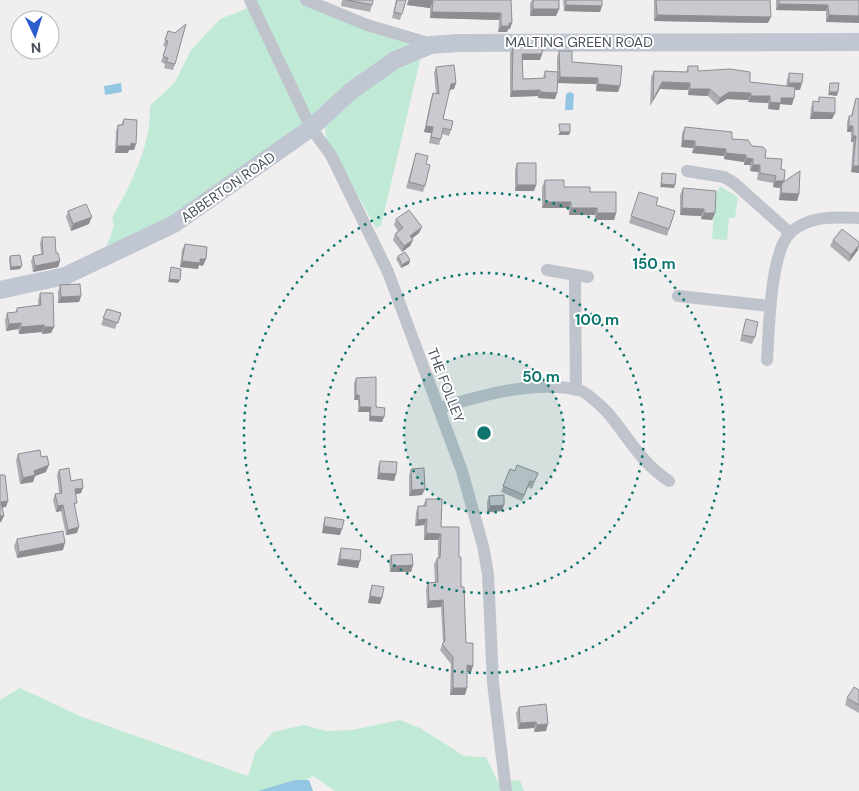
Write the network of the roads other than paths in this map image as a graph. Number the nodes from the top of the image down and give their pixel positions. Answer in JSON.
{"nodes":[{"id":1,"x":250,"y":0,"type":"edge"},
{"id":2,"x":306,"y":0,"type":"edge"},
{"id":3,"x":859,"y":42,"type":"edge"},
{"id":4,"x":435,"y":45,"type":"junction"},
{"id":5,"x":312,"y":128,"type":"junction"},
{"id":6,"x":687,"y":171,"type":"dead end"},
{"id":7,"x":859,"y":218,"type":"edge"},
{"id":8,"x":790,"y":233,"type":"junction"},
{"id":9,"x":547,"y":270,"type":"dead end"},
{"id":10,"x":575,"y":276,"type":"junction"},
{"id":11,"x":588,"y":277,"type":"dead end"},
{"id":12,"x":0,"y":290,"type":"edge"},
{"id":13,"x":678,"y":296,"type":"dead end"},
{"id":14,"x":770,"y":306,"type":"junction"},
{"id":15,"x":766,"y":360,"type":"dead end"},
{"id":16,"x":576,"y":390,"type":"junction"},
{"id":17,"x":440,"y":408,"type":"junction"},
{"id":18,"x":669,"y":481,"type":"dead end"},
{"id":19,"x":506,"y":791,"type":"edge"}],
"edges":[{"from":1,"to":5,"type":"street","name":"THE FOLLEY"},
{"from":2,"to":4,"type":"street","name":"MALTING GREEN ROAD"},
{"from":3,"to":4,"type":"street","name":"MALTING GREEN ROAD"},
{"from":4,"to":5,"type":"street","name":"ABBERTON ROAD"},
{"from":5,"to":12,"type":"street","name":"ABBERTON ROAD"},
{"from":5,"to":17,"type":"street","name":"THE FOLLEY"},
{"from":6,"to":8,"type":"street"},
{"from":7,"to":8,"type":"street"},
{"from":8,"to":14,"type":"street"},
{"from":9,"to":10,"type":"street"},
{"from":10,"to":11,"type":"street"},
{"from":10,"to":16,"type":"street"},
{"from":13,"to":14,"type":"street"},
{"from":14,"to":15,"type":"street"},
{"from":16,"to":17,"type":"street"},
{"from":16,"to":18,"type":"street"},
{"from":17,"to":19,"type":"street","name":"THE FOLLEY"}]}
